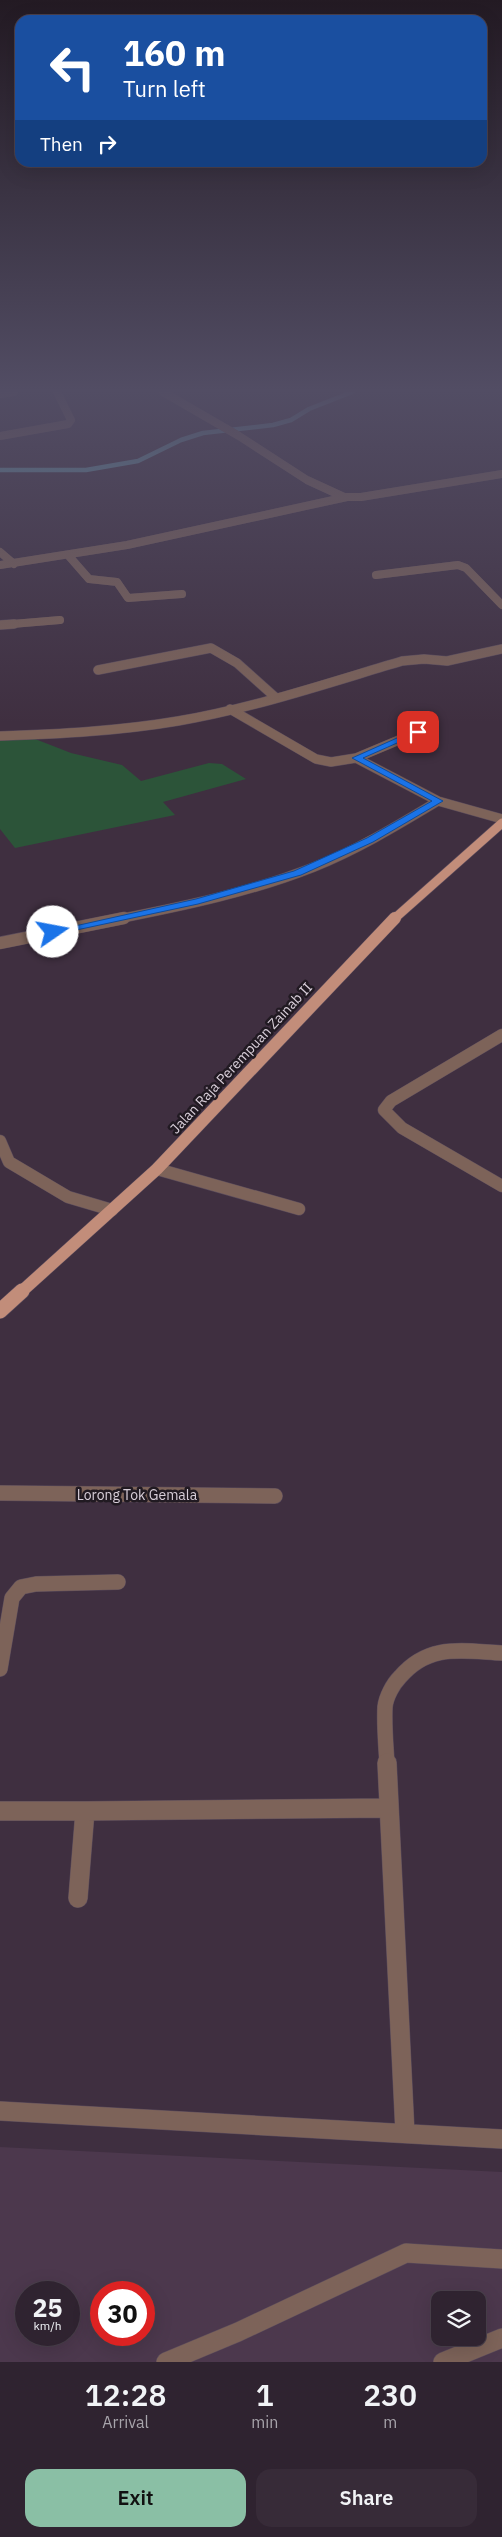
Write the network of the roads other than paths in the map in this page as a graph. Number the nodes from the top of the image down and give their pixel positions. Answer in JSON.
{"nodes":[{"id":1,"x":323,"y":502,"type":"edge"},
{"id":2,"x":0,"y":552,"type":"edge"},
{"id":3,"x":68,"y":555,"type":"junction"},
{"id":4,"x":14,"y":564,"type":"junction"},
{"id":5,"x":0,"y":565,"type":"edge"},
{"id":6,"x":376,"y":575,"type":"dead end"},
{"id":7,"x":182,"y":594,"type":"dead end"},
{"id":8,"x":502,"y":605,"type":"edge"},
{"id":9,"x":60,"y":620,"type":"dead end"},
{"id":10,"x":0,"y":625,"type":"edge"},
{"id":11,"x":502,"y":649,"type":"edge"},
{"id":12,"x":98,"y":670,"type":"dead end"},
{"id":13,"x":275,"y":696,"type":"junction"},
{"id":14,"x":230,"y":710,"type":"junction"},
{"id":15,"x":418,"y":732,"type":"dead end"},
{"id":16,"x":0,"y":736,"type":"edge"},
{"id":17,"x":356,"y":758,"type":"junction"},
{"id":18,"x":438,"y":801,"type":"junction"},
{"id":19,"x":502,"y":821,"type":"edge"},
{"id":20,"x":0,"y":943,"type":"edge"},
{"id":21,"x":502,"y":1035,"type":"edge"},
{"id":22,"x":1,"y":1146,"type":"edge"},
{"id":23,"x":157,"y":1169,"type":"junction"},
{"id":24,"x":502,"y":1186,"type":"edge"},
{"id":25,"x":299,"y":1209,"type":"dead end"},
{"id":26,"x":112,"y":1210,"type":"junction"},
{"id":27,"x":6,"y":1299,"type":"edge"},
{"id":28,"x":0,"y":1311,"type":"edge"},
{"id":29,"x":0,"y":1494,"type":"edge"},
{"id":30,"x":275,"y":1496,"type":"dead end"},
{"id":31,"x":118,"y":1582,"type":"dead end"},
{"id":32,"x":502,"y":1654,"type":"edge"},
{"id":33,"x":0,"y":1669,"type":"edge"},
{"id":34,"x":388,"y":1808,"type":"junction"},
{"id":35,"x":85,"y":1811,"type":"junction"},
{"id":36,"x":0,"y":1812,"type":"edge"},
{"id":37,"x":78,"y":1898,"type":"dead end"},
{"id":38,"x":0,"y":2111,"type":"edge"},
{"id":39,"x":405,"y":2133,"type":"junction"},
{"id":40,"x":502,"y":2138,"type":"edge"},
{"id":41,"x":502,"y":2259,"type":"edge"},
{"id":42,"x":502,"y":2338,"type":"edge"},
{"id":43,"x":166,"y":2362,"type":"edge"},
{"id":44,"x":443,"y":2362,"type":"edge"}],
"edges":[{"from":1,"to":3,"type":"street"},
{"from":2,"to":4,"type":"street"},
{"from":3,"to":4,"type":"street"},
{"from":3,"to":7,"type":"street"},
{"from":4,"to":5,"type":"street"},
{"from":6,"to":8,"type":"street"},
{"from":9,"to":10,"type":"street"},
{"from":11,"to":13,"type":"street"},
{"from":12,"to":13,"type":"street"},
{"from":13,"to":14,"type":"street"},
{"from":14,"to":16,"type":"street"},
{"from":14,"to":17,"type":"street"},
{"from":15,"to":17,"type":"street"},
{"from":17,"to":18,"type":"street"},
{"from":18,"to":19,"type":"street"},
{"from":18,"to":20,"type":"street"},
{"from":19,"to":23,"type":"main road","name":"Jalan Raja Perempuan Zainab II"},
{"from":21,"to":24,"type":"street"},
{"from":22,"to":26,"type":"street"},
{"from":23,"to":25,"type":"street"},
{"from":23,"to":26,"type":"main road","name":"Jalan Raja Perempuan Zainab II"},
{"from":26,"to":27,"type":"main road","name":"Jalan Raja Perempuan Zainab II"},
{"from":27,"to":28,"type":"main road","name":"Jalan Raja Perempuan Zainab II"},
{"from":29,"to":30,"type":"street","name":"Lorong Tok Gemala"},
{"from":31,"to":33,"type":"street"},
{"from":32,"to":34,"type":"street"},
{"from":34,"to":35,"type":"street"},
{"from":34,"to":39,"type":"street"},
{"from":35,"to":36,"type":"street"},
{"from":35,"to":37,"type":"street"},
{"from":38,"to":39,"type":"street"},
{"from":39,"to":40,"type":"street"},
{"from":41,"to":43,"type":"street"},
{"from":42,"to":44,"type":"street"}]}
